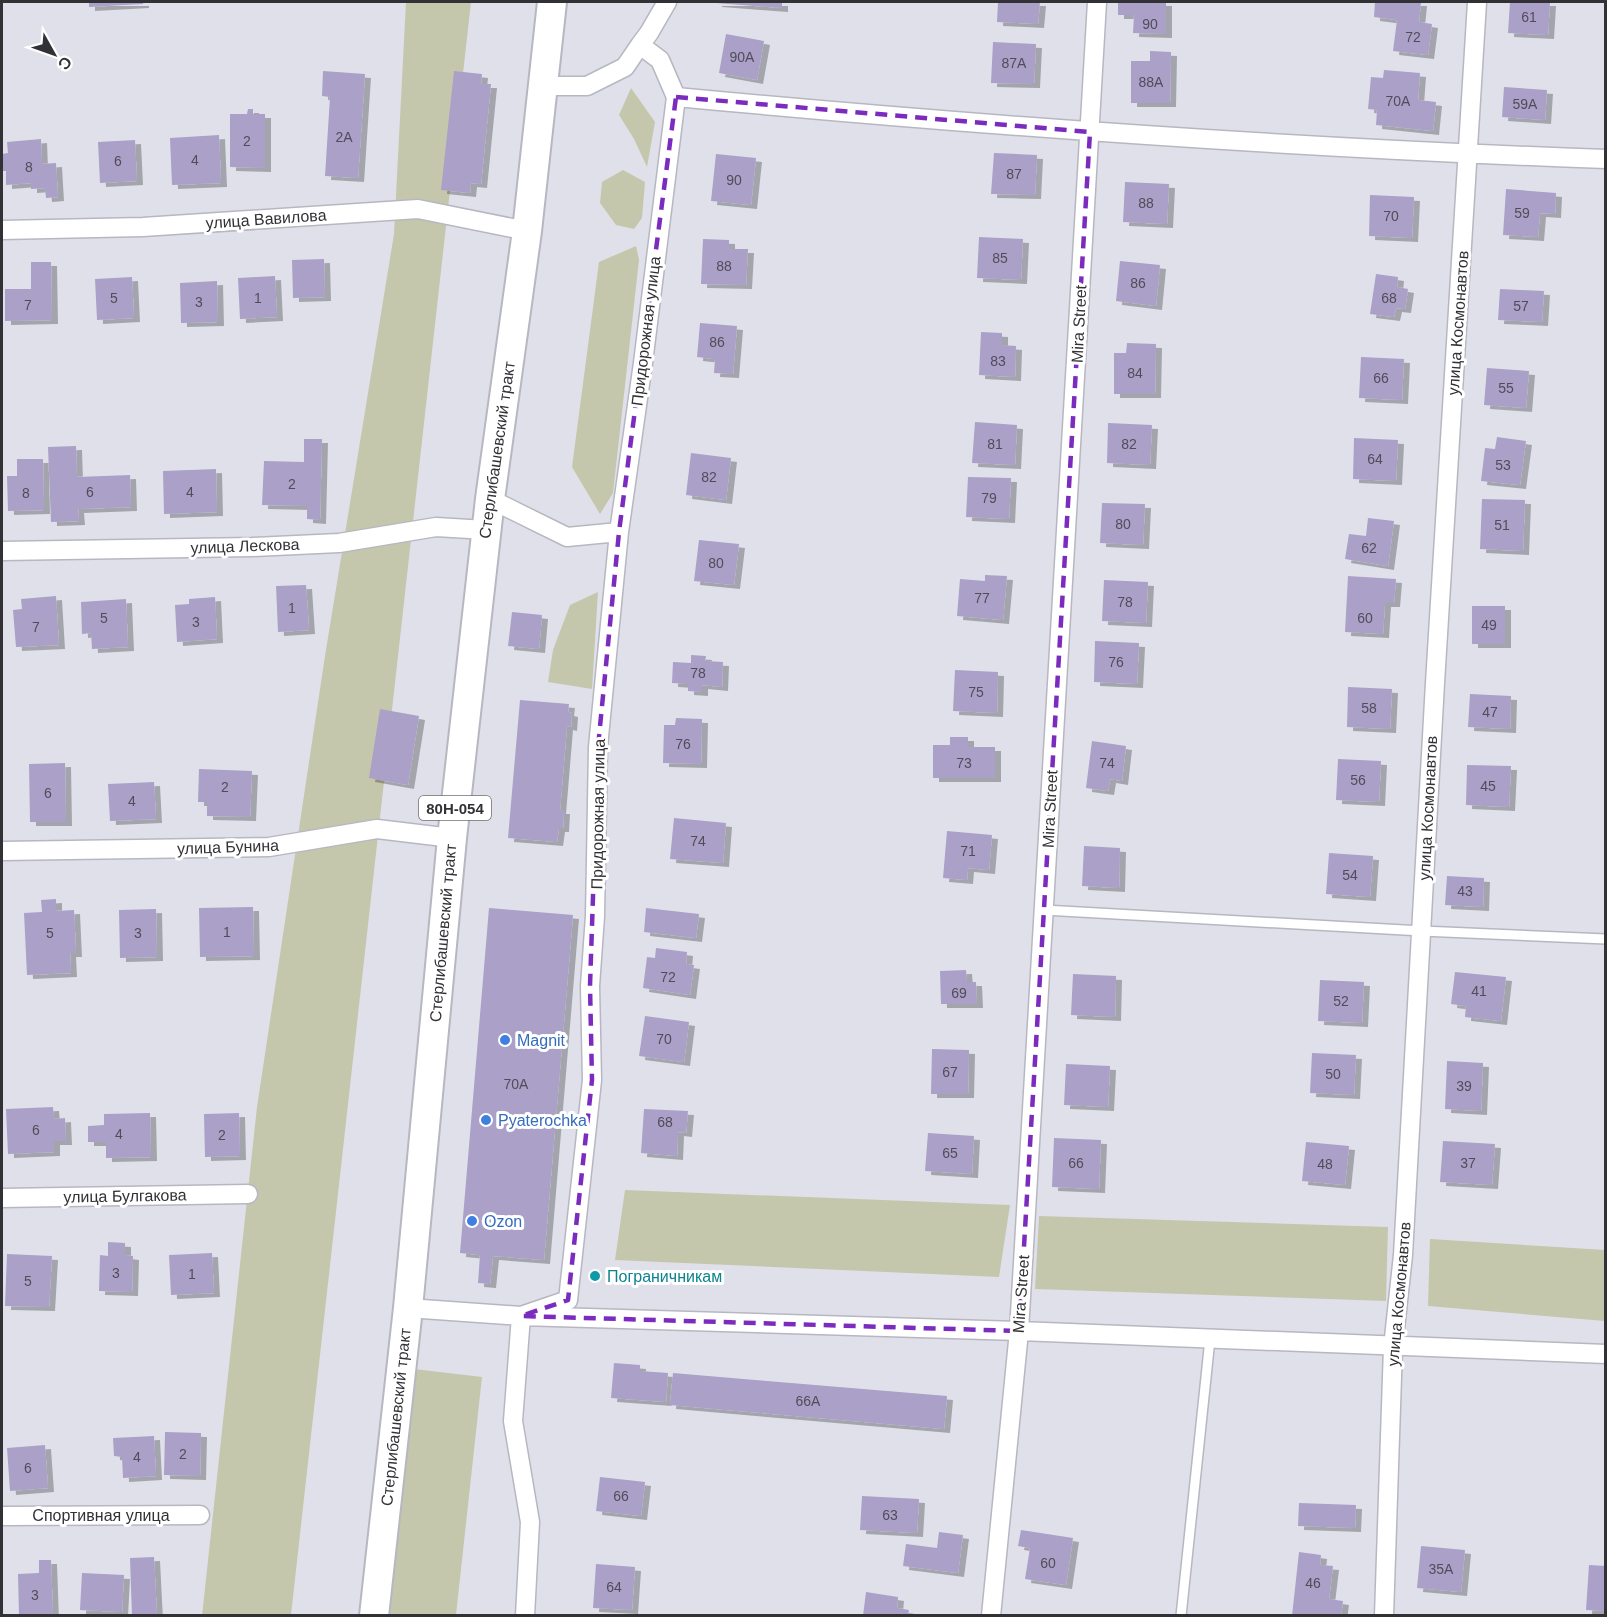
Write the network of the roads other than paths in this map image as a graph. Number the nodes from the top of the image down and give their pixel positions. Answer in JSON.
{"nodes":[{"id":1,"x":552,"y":2,"type":"edge"},
{"id":2,"x":667,"y":2,"type":"edge"},
{"id":3,"x":1098,"y":2,"type":"edge"},
{"id":4,"x":1477,"y":2,"type":"edge"},
{"id":5,"x":640,"y":45,"type":"junction"},
{"id":6,"x":543,"y":86,"type":"junction"},
{"id":7,"x":675,"y":97,"type":"junction"},
{"id":8,"x":1090,"y":132,"type":"junction"},
{"id":9,"x":1469,"y":154,"type":"junction"},
{"id":10,"x":1605,"y":159,"type":"edge"},
{"id":11,"x":2,"y":230,"type":"edge"},
{"id":12,"x":527,"y":231,"type":"junction"},
{"id":13,"x":490,"y":499,"type":"junction"},
{"id":14,"x":486,"y":530,"type":"junction"},
{"id":15,"x":619,"y":532,"type":"junction"},
{"id":16,"x":2,"y":551,"type":"edge"},
{"id":17,"x":452,"y":838,"type":"junction"},
{"id":18,"x":2,"y":851,"type":"edge"},
{"id":19,"x":1044,"y":910,"type":"junction"},
{"id":20,"x":1422,"y":931,"type":"junction"},
{"id":21,"x":1605,"y":939,"type":"edge"},
{"id":22,"x":248,"y":1194,"type":"dead end"},
{"id":23,"x":2,"y":1198,"type":"edge"},
{"id":24,"x":408,"y":1308,"type":"junction"},
{"id":25,"x":521,"y":1316,"type":"junction"},
{"id":26,"x":1019,"y":1331,"type":"junction"},
{"id":27,"x":1210,"y":1339,"type":"junction"},
{"id":28,"x":1393,"y":1347,"type":"junction"},
{"id":29,"x":1605,"y":1354,"type":"edge"},
{"id":30,"x":200,"y":1515,"type":"dead end"},
{"id":31,"x":2,"y":1516,"type":"edge"},
{"id":32,"x":374,"y":1616,"type":"edge"},
{"id":33,"x":525,"y":1616,"type":"edge"},
{"id":34,"x":991,"y":1616,"type":"edge"},
{"id":35,"x":1181,"y":1616,"type":"edge"},
{"id":36,"x":1384,"y":1616,"type":"edge"}],
"edges":[{"from":1,"to":6,"type":"main road","name":"Стерлибашевский тракт","number":"80Н-054"},
{"from":2,"to":5,"type":"street"},
{"from":3,"to":8,"type":"street","name":"Mira Street"},
{"from":4,"to":9,"type":"street","name":"улица Космонавтов"},
{"from":5,"to":6,"type":"street"},
{"from":5,"to":7,"type":"street","name":"Придорожная улица"},
{"from":6,"to":12,"type":"main road","name":"Стерлибашевский тракт","number":"80Н-054"},
{"from":7,"to":8,"type":"street"},
{"from":7,"to":15,"type":"street","name":"Придорожная улица"},
{"from":8,"to":9,"type":"street"},
{"from":8,"to":19,"type":"street","name":"Mira Street"},
{"from":9,"to":10,"type":"street"},
{"from":9,"to":20,"type":"street","name":"улица Космонавтов"},
{"from":11,"to":12,"type":"street","name":"улица Вавилова"},
{"from":12,"to":13,"type":"main road","name":"Стерлибашевский тракт","number":"80Н-054"},
{"from":13,"to":14,"type":"main road","name":"Стерлибашевский тракт","number":"80Н-054"},
{"from":13,"to":15,"type":"street"},
{"from":14,"to":16,"type":"street","name":"улица Лескова"},
{"from":14,"to":17,"type":"main road","name":"Стерлибашевский тракт","number":"80Н-054"},
{"from":15,"to":25,"type":"street","name":"Придорожная улица"},
{"from":17,"to":18,"type":"street","name":"улица Бунина"},
{"from":17,"to":24,"type":"main road","name":"Стерлибашевский тракт","number":"80Н-054"},
{"from":19,"to":20,"type":"lane"},
{"from":19,"to":26,"type":"street","name":"Mira Street"},
{"from":20,"to":21,"type":"lane"},
{"from":20,"to":28,"type":"street","name":"улица Космонавтов"},
{"from":22,"to":23,"type":"street","name":"улица Булгакова"},
{"from":24,"to":25,"type":"street"},
{"from":24,"to":32,"type":"main road","name":"Стерлибашевский тракт","number":"80Н-054"},
{"from":25,"to":26,"type":"street"},
{"from":25,"to":33,"type":"street"},
{"from":26,"to":27,"type":"street"},
{"from":26,"to":34,"type":"street","name":"Mira Street"},
{"from":27,"to":28,"type":"street"},
{"from":27,"to":35,"type":"lane"},
{"from":28,"to":29,"type":"street"},
{"from":28,"to":36,"type":"street","name":"улица Космонавтов"},
{"from":30,"to":31,"type":"street","name":"Спортивная улица"}]}
